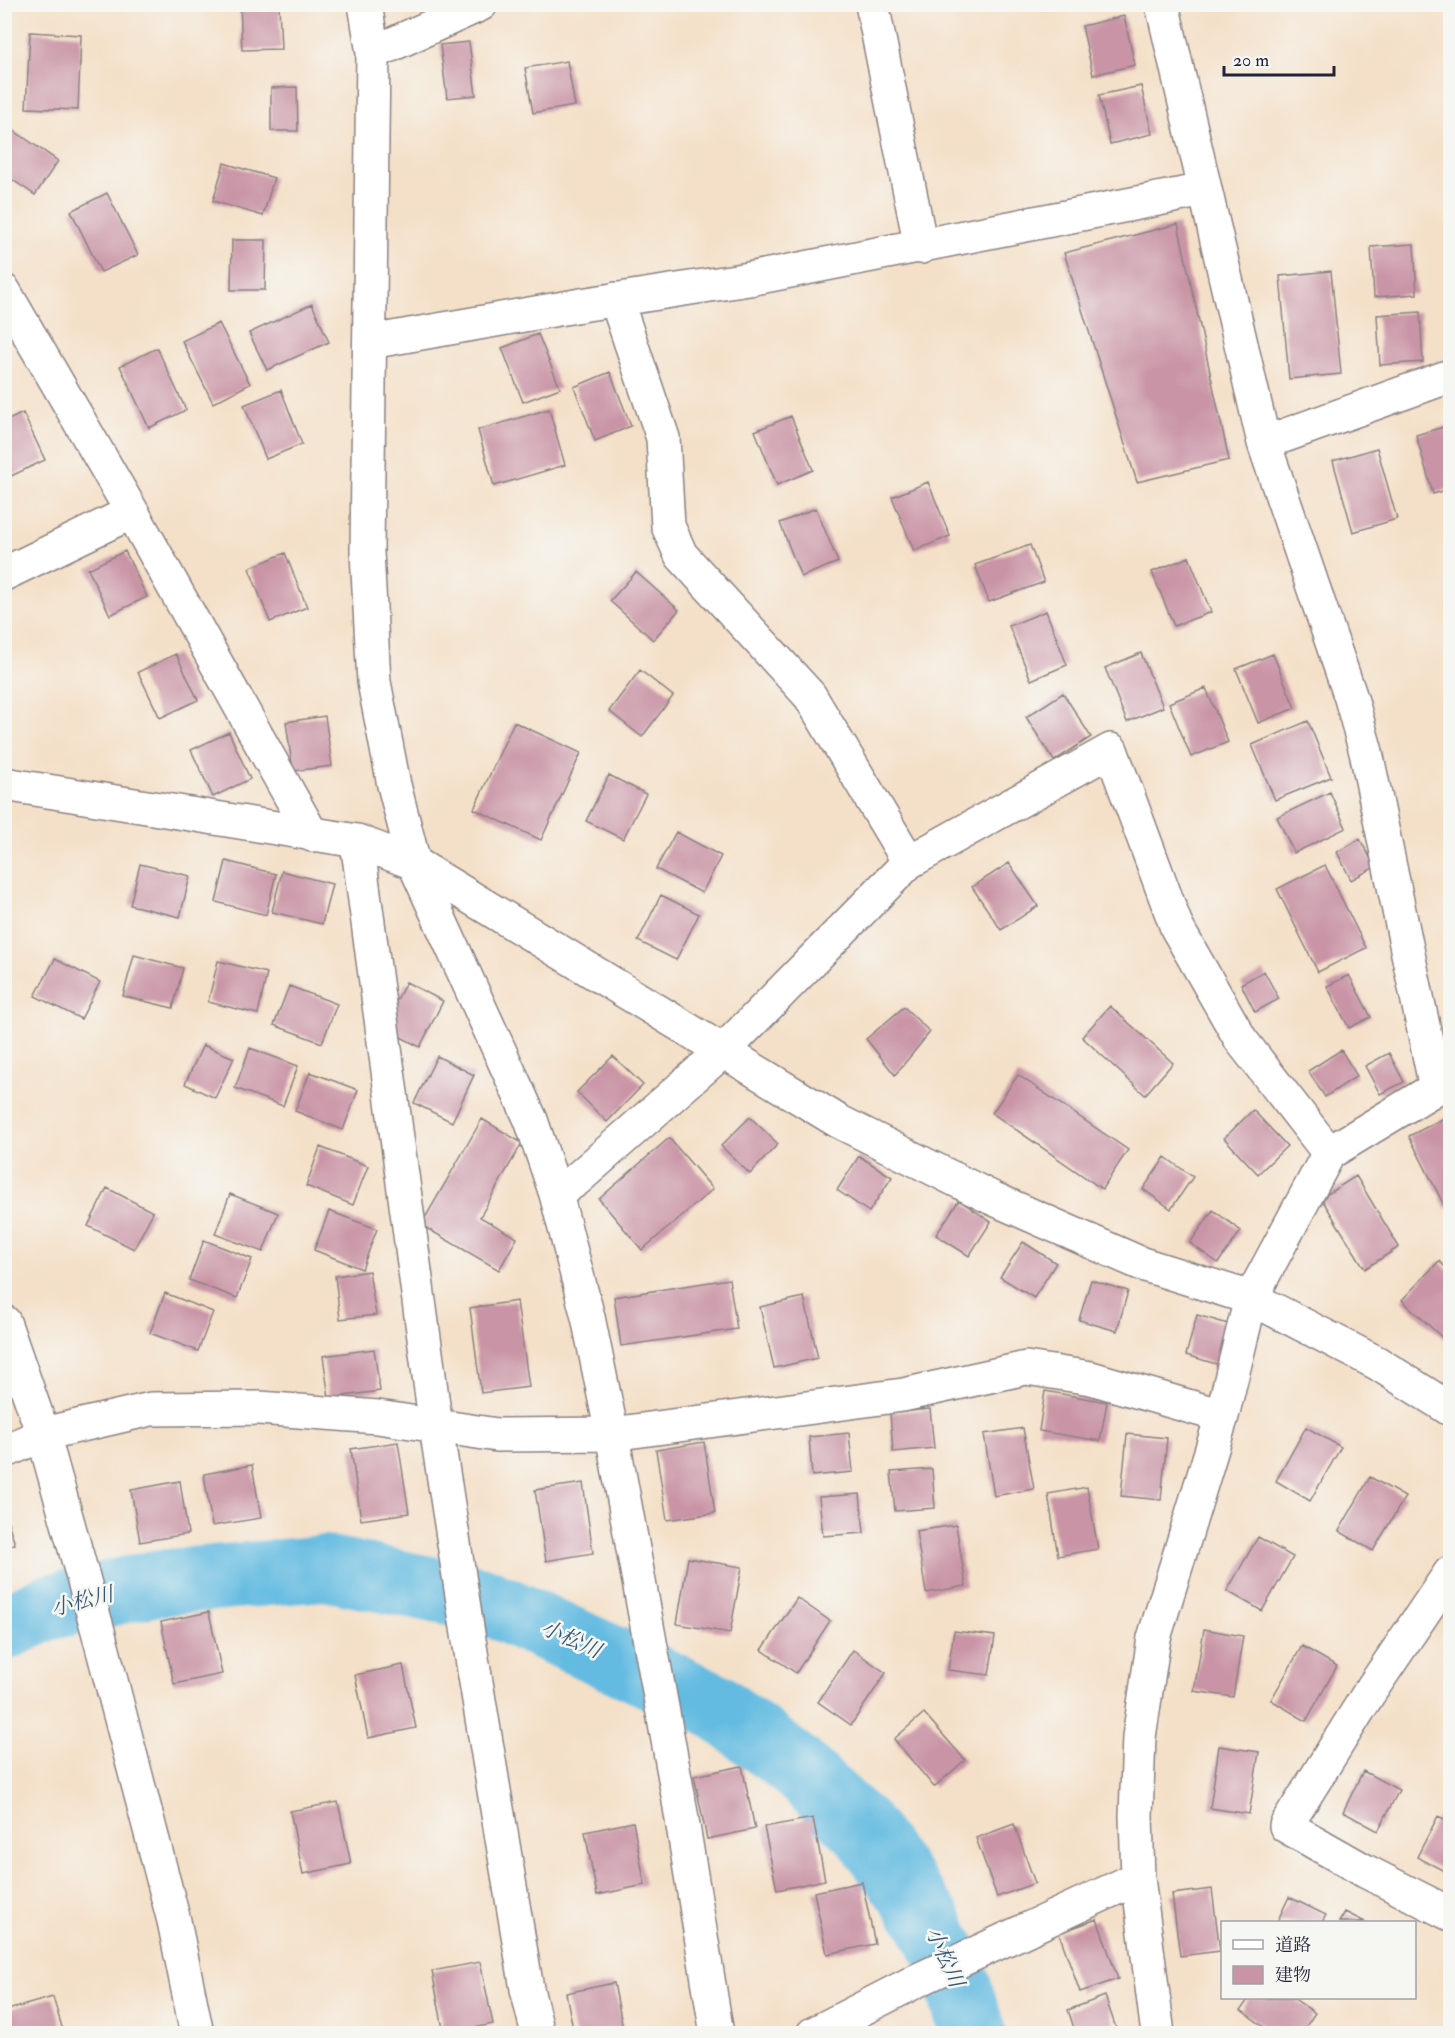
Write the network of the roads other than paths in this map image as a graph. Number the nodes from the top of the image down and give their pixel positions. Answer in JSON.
{"nodes":[{"id":1,"x":366,"y":4,"type":"edge"},
{"id":2,"x":481,"y":4,"type":"edge"},
{"id":3,"x":872,"y":4,"type":"edge"},
{"id":4,"x":1162,"y":4,"type":"edge"},
{"id":5,"x":373,"y":53,"type":"junction"},
{"id":6,"x":1204,"y":190,"type":"junction"},
{"id":7,"x":921,"y":247,"type":"junction"},
{"id":8,"x":4,"y":291,"type":"edge"},
{"id":9,"x":616,"y":299,"type":"junction"},
{"id":10,"x":370,"y":342,"type":"junction"},
{"id":11,"x":1450,"y":376,"type":"edge"},
{"id":12,"x":1264,"y":443,"type":"junction"},
{"id":13,"x":132,"y":512,"type":"junction"},
{"id":14,"x":4,"y":574,"type":"edge"},
{"id":15,"x":4,"y":783,"type":"edge"},
{"id":16,"x":312,"y":835,"type":"junction"},
{"id":17,"x":357,"y":842,"type":"junction"},
{"id":18,"x":909,"y":862,"type":"junction"},
{"id":19,"x":414,"y":863,"type":"junction"},
{"id":20,"x":723,"y":1051,"type":"junction"},
{"id":21,"x":1443,"y":1085,"type":"edge"},
{"id":22,"x":1329,"y":1153,"type":"junction"},
{"id":23,"x":556,"y":1194,"type":"junction"},
{"id":24,"x":1251,"y":1298,"type":"junction"},
{"id":25,"x":4,"y":1322,"type":"edge"},
{"id":26,"x":1450,"y":1409,"type":"edge"},
{"id":27,"x":1222,"y":1416,"type":"junction"},
{"id":28,"x":436,"y":1426,"type":"junction"},
{"id":29,"x":42,"y":1434,"type":"junction"},
{"id":30,"x":612,"y":1434,"type":"junction"},
{"id":31,"x":4,"y":1452,"type":"edge"},
{"id":32,"x":1450,"y":1573,"type":"edge"},
{"id":33,"x":1138,"y":1878,"type":"junction"},
{"id":34,"x":1450,"y":1914,"type":"edge"},
{"id":35,"x":196,"y":2034,"type":"edge"},
{"id":36,"x":538,"y":2034,"type":"edge"},
{"id":37,"x":717,"y":2034,"type":"edge"},
{"id":38,"x":813,"y":2034,"type":"edge"},
{"id":39,"x":1158,"y":2034,"type":"edge"}],
"edges":[{"from":1,"to":5,"type":"street"},
{"from":2,"to":5,"type":"street"},
{"from":3,"to":7,"type":"street"},
{"from":4,"to":6,"type":"street"},
{"from":5,"to":10,"type":"street"},
{"from":6,"to":7,"type":"street"},
{"from":6,"to":12,"type":"street"},
{"from":7,"to":9,"type":"street"},
{"from":8,"to":13,"type":"street"},
{"from":9,"to":10,"type":"street"},
{"from":9,"to":18,"type":"street"},
{"from":10,"to":19,"type":"street"},
{"from":11,"to":12,"type":"street"},
{"from":12,"to":21,"type":"street"},
{"from":13,"to":14,"type":"street"},
{"from":13,"to":16,"type":"street"},
{"from":15,"to":16,"type":"street"},
{"from":16,"to":17,"type":"street"},
{"from":17,"to":19,"type":"street"},
{"from":17,"to":28,"type":"street"},
{"from":18,"to":20,"type":"street"},
{"from":18,"to":22,"type":"street"},
{"from":19,"to":20,"type":"street"},
{"from":19,"to":23,"type":"street"},
{"from":20,"to":23,"type":"street"},
{"from":20,"to":24,"type":"street"},
{"from":21,"to":22,"type":"street"},
{"from":22,"to":24,"type":"street"},
{"from":23,"to":30,"type":"street"},
{"from":24,"to":26,"type":"street"},
{"from":24,"to":27,"type":"street"},
{"from":25,"to":29,"type":"street"},
{"from":27,"to":30,"type":"street"},
{"from":27,"to":33,"type":"street"},
{"from":28,"to":29,"type":"street"},
{"from":28,"to":30,"type":"street"},
{"from":28,"to":36,"type":"street"},
{"from":29,"to":31,"type":"street"},
{"from":29,"to":35,"type":"street"},
{"from":30,"to":37,"type":"street"},
{"from":32,"to":34,"type":"street"},
{"from":33,"to":38,"type":"street"},
{"from":33,"to":39,"type":"street"}]}
